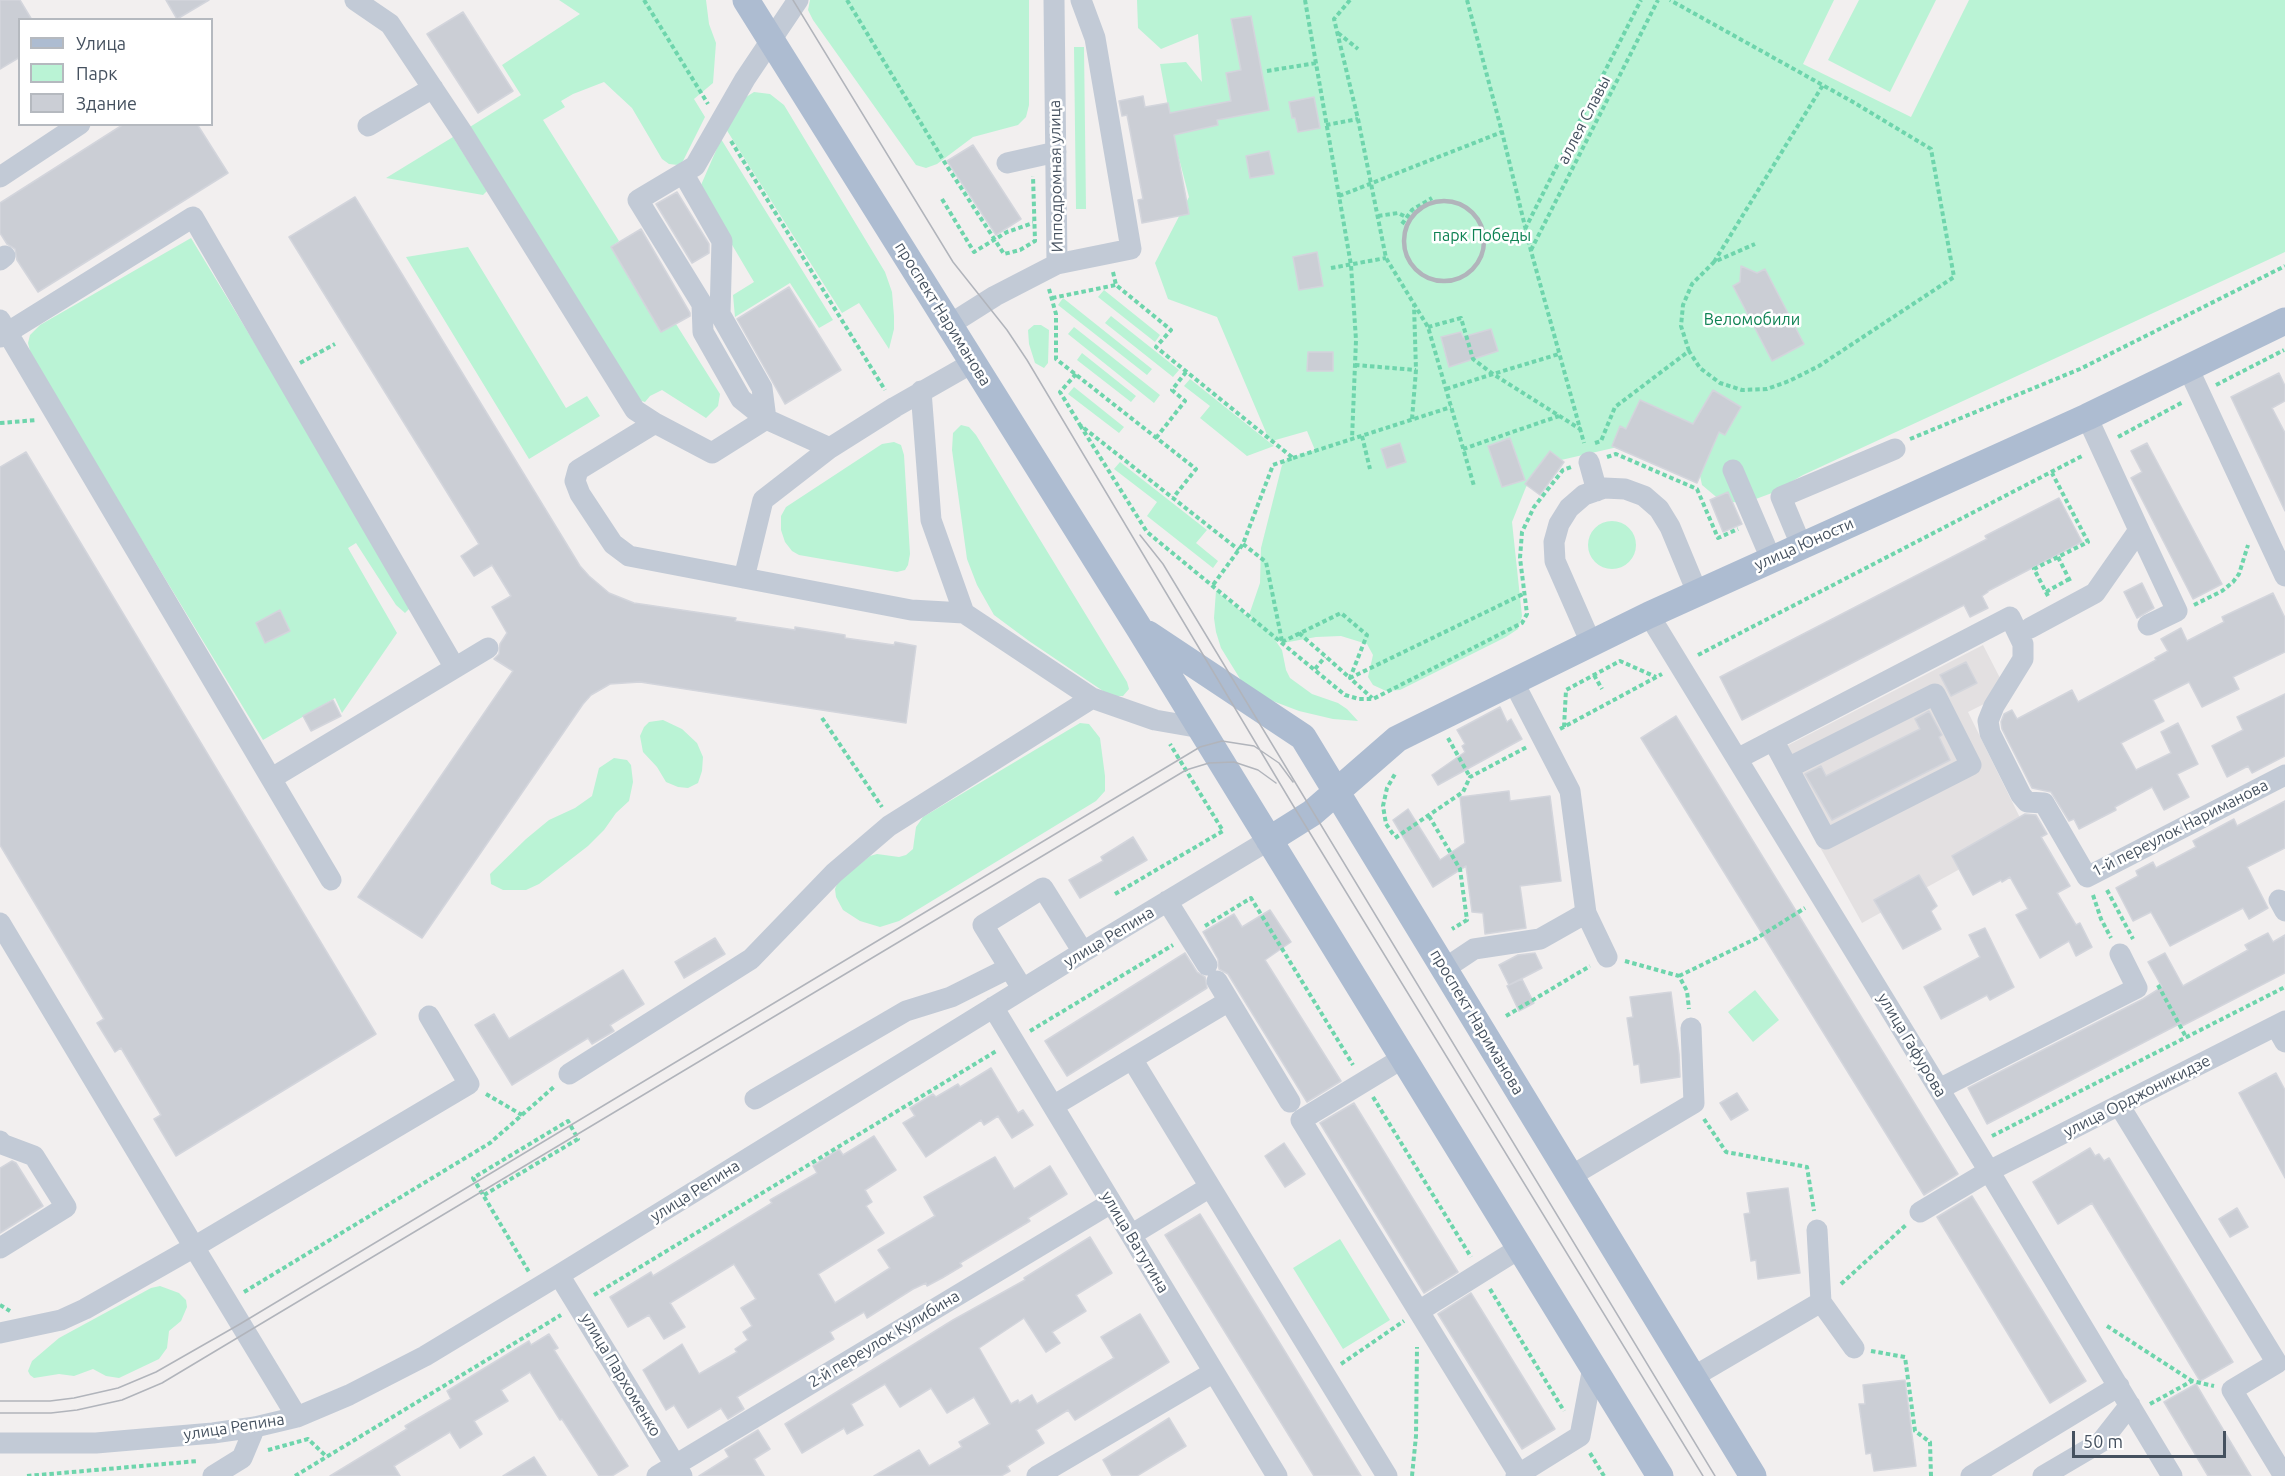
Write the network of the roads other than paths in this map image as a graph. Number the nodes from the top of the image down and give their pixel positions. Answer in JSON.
{"nodes":[{"id":1,"x":355,"y":0,"type":"edge"},
{"id":2,"x":746,"y":0,"type":"edge"},
{"id":3,"x":798,"y":0,"type":"edge"},
{"id":4,"x":1054,"y":0,"type":"edge"},
{"id":5,"x":1081,"y":0,"type":"edge"},
{"id":6,"x":771,"y":39,"type":"junction"},
{"id":7,"x":433,"y":88,"type":"junction"},
{"id":8,"x":77,"y":126,"type":"edge"},
{"id":9,"x":368,"y":126,"type":"dead end"},
{"id":10,"x":1056,"y":152,"type":"junction"},
{"id":11,"x":1006,"y":163,"type":"dead end"},
{"id":12,"x":683,"y":173,"type":"junction"},
{"id":13,"x":0,"y":177,"type":"edge"},
{"id":14,"x":1057,"y":264,"type":"junction"},
{"id":15,"x":2285,"y":321,"type":"edge"},
{"id":16,"x":949,"y":324,"type":"junction"},
{"id":17,"x":2,"y":329,"type":"edge"},
{"id":18,"x":974,"y":362,"type":"junction"},
{"id":19,"x":2188,"y":368,"type":"junction"},
{"id":20,"x":921,"y":391,"type":"junction"},
{"id":21,"x":2087,"y":417,"type":"junction"},
{"id":22,"x":766,"y":419,"type":"junction"},
{"id":23,"x":655,"y":423,"type":"junction"},
{"id":24,"x":830,"y":448,"type":"junction"},
{"id":25,"x":1895,"y":449,"type":"road end"},
{"id":26,"x":1580,"y":454,"type":"road end"},
{"id":27,"x":1733,"y":470,"type":"dead end"},
{"id":28,"x":1597,"y":491,"type":"junction"},
{"id":29,"x":2139,"y":530,"type":"junction"},
{"id":30,"x":1801,"y":546,"type":"junction"},
{"id":31,"x":1771,"y":559,"type":"junction"},
{"id":32,"x":2285,"y":576,"type":"edge"},
{"id":33,"x":744,"y":578,"type":"junction"},
{"id":34,"x":1697,"y":592,"type":"junction"},
{"id":35,"x":964,"y":613,"type":"junction"},
{"id":36,"x":1649,"y":615,"type":"junction"},
{"id":37,"x":2148,"y":625,"type":"dead end"},
{"id":38,"x":1139,"y":628,"type":"junction"},
{"id":39,"x":2030,"y":628,"type":"dead end"},
{"id":40,"x":1591,"y":643,"type":"junction"},
{"id":41,"x":488,"y":648,"type":"dead end"},
{"id":42,"x":455,"y":668,"type":"junction"},
{"id":43,"x":1513,"y":681,"type":"junction"},
{"id":44,"x":1092,"y":698,"type":"junction"},
{"id":45,"x":1201,"y":728,"type":"junction"},
{"id":46,"x":1773,"y":740,"type":"junction"},
{"id":47,"x":1737,"y":759,"type":"junction"},
{"id":48,"x":1788,"y":768,"type":"junction"},
{"id":49,"x":2285,"y":775,"type":"edge"},
{"id":50,"x":272,"y":778,"type":"junction"},
{"id":51,"x":1337,"y":792,"type":"junction"},
{"id":52,"x":1269,"y":840,"type":"junction"},
{"id":53,"x":331,"y":880,"type":"dead end"},
{"id":54,"x":1167,"y":901,"type":"junction"},
{"id":55,"x":1586,"y":913,"type":"junction"},
{"id":56,"x":0,"y":923,"type":"edge"},
{"id":57,"x":1083,"y":952,"type":"junction"},
{"id":58,"x":2120,"y":954,"type":"road end"},
{"id":59,"x":1607,"y":957,"type":"road end"},
{"id":60,"x":1009,"y":968,"type":"junction"},
{"id":61,"x":1444,"y":969,"type":"junction"},
{"id":62,"x":1022,"y":989,"type":"junction"},
{"id":63,"x":1229,"y":1001,"type":"junction"},
{"id":64,"x":993,"y":1007,"type":"junction"},
{"id":65,"x":429,"y":1016,"type":"dead end"},
{"id":66,"x":1691,"y":1028,"type":"road end"},
{"id":67,"x":2282,"y":1030,"type":"edge"},
{"id":68,"x":1403,"y":1058,"type":"junction"},
{"id":69,"x":1132,"y":1059,"type":"junction"},
{"id":70,"x":569,"y":1074,"type":"road end"},
{"id":71,"x":1939,"y":1089,"type":"junction"},
{"id":72,"x":755,"y":1099,"type":"dead end"},
{"id":73,"x":1290,"y":1102,"type":"dead end"},
{"id":74,"x":2119,"y":1105,"type":"junction"},
{"id":75,"x":1053,"y":1106,"type":"junction"},
{"id":76,"x":0,"y":1141,"type":"edge"},
{"id":77,"x":1989,"y":1171,"type":"junction"},
{"id":78,"x":1571,"y":1176,"type":"junction"},
{"id":79,"x":1210,"y":1187,"type":"junction"},
{"id":80,"x":1111,"y":1203,"type":"junction"},
{"id":81,"x":1920,"y":1212,"type":"road end"},
{"id":82,"x":1817,"y":1230,"type":"road end"},
{"id":83,"x":1131,"y":1235,"type":"junction"},
{"id":84,"x":194,"y":1247,"type":"junction"},
{"id":85,"x":0,"y":1248,"type":"edge"},
{"id":86,"x":1520,"y":1248,"type":"junction"},
{"id":87,"x":559,"y":1275,"type":"junction"},
{"id":88,"x":1821,"y":1302,"type":"junction"},
{"id":89,"x":1419,"y":1311,"type":"junction"},
{"id":90,"x":0,"y":1334,"type":"edge"},
{"id":91,"x":1854,"y":1348,"type":"road end"},
{"id":92,"x":1593,"y":1367,"type":"junction"},
{"id":93,"x":1214,"y":1372,"type":"junction"},
{"id":94,"x":1693,"y":1377,"type":"junction"},
{"id":95,"x":2119,"y":1386,"type":"junction"},
{"id":96,"x":2133,"y":1409,"type":"junction"},
{"id":97,"x":297,"y":1417,"type":"junction"},
{"id":98,"x":255,"y":1427,"type":"junction"},
{"id":99,"x":0,"y":1443,"type":"edge"},
{"id":100,"x":209,"y":1468,"type":"edge"},
{"id":101,"x":679,"y":1470,"type":"edge"},
{"id":102,"x":1518,"y":1475,"type":"edge"},
{"id":103,"x":657,"y":1476,"type":"edge"},
{"id":104,"x":1037,"y":1476,"type":"edge"},
{"id":105,"x":1277,"y":1476,"type":"edge"},
{"id":106,"x":1387,"y":1476,"type":"edge"},
{"id":107,"x":1659,"y":1476,"type":"edge"},
{"id":108,"x":1753,"y":1476,"type":"edge"},
{"id":109,"x":1971,"y":1476,"type":"edge"},
{"id":110,"x":2043,"y":1476,"type":"edge"},
{"id":111,"x":2172,"y":1476,"type":"edge"},
{"id":112,"x":2284,"y":1476,"type":"edge"}],
"edges":[{"from":1,"to":7,"type":"street"},
{"from":2,"to":6,"type":"main road","name":"проспект Нариманова"},
{"from":3,"to":6,"type":"street"},
{"from":4,"to":10,"type":"street","name":"Ипподромная улица"},
{"from":5,"to":14,"type":"street"},
{"from":6,"to":12,"type":"street"},
{"from":6,"to":16,"type":"main road","name":"проспект Нариманова"},
{"from":7,"to":9,"type":"street"},
{"from":7,"to":23,"type":"street"},
{"from":8,"to":13,"type":"street"},
{"from":10,"to":11,"type":"street"},
{"from":10,"to":14,"type":"street","name":"Ипподромная улица"},
{"from":12,"to":22,"type":"street"},
{"from":12,"to":22,"type":"street"},
{"from":14,"to":16,"type":"street","name":"Ипподромная улица"},
{"from":15,"to":19,"type":"main road","name":"улица Юности"},
{"from":16,"to":18,"type":"main road","name":"проспект Нариманова"},
{"from":17,"to":42,"type":"street"},
{"from":17,"to":50,"type":"street"},
{"from":18,"to":20,"type":"street"},
{"from":18,"to":38,"type":"main road","name":"проспект Нариманова"},
{"from":19,"to":21,"type":"main road","name":"улица Юности"},
{"from":19,"to":32,"type":"street"},
{"from":20,"to":24,"type":"street"},
{"from":20,"to":35,"type":"street"},
{"from":21,"to":29,"type":"street"},
{"from":21,"to":30,"type":"main road","name":"улица Юности"},
{"from":22,"to":23,"type":"street"},
{"from":22,"to":24,"type":"street"},
{"from":23,"to":33,"type":"street"},
{"from":24,"to":33,"type":"street"},
{"from":25,"to":30,"type":"street"},
{"from":26,"to":28,"type":"street"},
{"from":27,"to":31,"type":"street"},
{"from":28,"to":34,"type":"street"},
{"from":28,"to":40,"type":"street"},
{"from":29,"to":37,"type":"street"},
{"from":29,"to":39,"type":"street"},
{"from":30,"to":31,"type":"main road","name":"улица Юности"},
{"from":31,"to":34,"type":"main road","name":"улица Юности"},
{"from":33,"to":35,"type":"street"},
{"from":34,"to":36,"type":"main road","name":"улица Юности"},
{"from":35,"to":44,"type":"street"},
{"from":36,"to":40,"type":"main road","name":"улица Юности"},
{"from":36,"to":47,"type":"street","name":"улица Гафурова"},
{"from":38,"to":45,"type":"main road","name":"проспект Нариманова"},
{"from":38,"to":51,"type":"main road","name":"проспект Нариманова"},
{"from":40,"to":43,"type":"main road","name":"улица Юности"},
{"from":41,"to":42,"type":"street"},
{"from":42,"to":50,"type":"street"},
{"from":43,"to":51,"type":"main road","name":"улица Юности"},
{"from":43,"to":55,"type":"street"},
{"from":44,"to":45,"type":"street"},
{"from":44,"to":70,"type":"street"},
{"from":45,"to":52,"type":"main road","name":"проспект Нариманова"},
{"from":46,"to":47,"type":"street"},
{"from":46,"to":48,"type":"street"},
{"from":46,"to":49,"type":"street","name":"1-й переулок Нариманова"},
{"from":47,"to":71,"type":"street","name":"улица Гафурова"},
{"from":48,"to":48,"type":"street"},
{"from":50,"to":53,"type":"street"},
{"from":51,"to":52,"type":"main road","name":"улица Репина"},
{"from":51,"to":61,"type":"main road","name":"проспект Нариманова"},
{"from":52,"to":54,"type":"street","name":"улица Репина"},
{"from":52,"to":68,"type":"main road","name":"проспект Нариманова"},
{"from":54,"to":57,"type":"street","name":"улица Репина"},
{"from":54,"to":63,"type":"street"},
{"from":55,"to":59,"type":"street"},
{"from":55,"to":61,"type":"street"},
{"from":56,"to":84,"type":"street"},
{"from":57,"to":60,"type":"street"},
{"from":57,"to":62,"type":"street","name":"улица Репина"},
{"from":58,"to":71,"type":"street"},
{"from":60,"to":62,"type":"street"},
{"from":60,"to":72,"type":"street"},
{"from":61,"to":78,"type":"main road","name":"проспект Нариманова"},
{"from":62,"to":64,"type":"street","name":"улица Репина"},
{"from":63,"to":69,"type":"street"},
{"from":63,"to":73,"type":"street"},
{"from":64,"to":75,"type":"street","name":"улица Ватутина"},
{"from":64,"to":87,"type":"street","name":"улица Репина"},
{"from":65,"to":84,"type":"street"},
{"from":66,"to":78,"type":"street"},
{"from":67,"to":74,"type":"street","name":"улица Орджоникидзе"},
{"from":68,"to":86,"type":"main road","name":"проспект Нариманова"},
{"from":68,"to":89,"type":"street"},
{"from":69,"to":75,"type":"street"},
{"from":69,"to":79,"type":"street"},
{"from":71,"to":77,"type":"street","name":"улица Гафурова"},
{"from":74,"to":77,"type":"street","name":"улица Орджоникидзе"},
{"from":74,"to":112,"type":"street"},
{"from":75,"to":80,"type":"street","name":"улица Ватутина"},
{"from":76,"to":85,"type":"street"},
{"from":77,"to":81,"type":"street","name":"улица Орджоникидзе"},
{"from":77,"to":95,"type":"street","name":"улица Гафурова"},
{"from":78,"to":94,"type":"main road","name":"проспект Нариманова"},
{"from":79,"to":83,"type":"street"},
{"from":79,"to":106,"type":"street"},
{"from":80,"to":83,"type":"street","name":"улица Ватутина"},
{"from":80,"to":101,"type":"street","name":"2-й переулок Кулибина"},
{"from":82,"to":88,"type":"street"},
{"from":83,"to":93,"type":"street","name":"улица Ватутина"},
{"from":84,"to":90,"type":"street"},
{"from":84,"to":97,"type":"street"},
{"from":86,"to":89,"type":"street"},
{"from":86,"to":92,"type":"main road","name":"проспект Нариманова"},
{"from":87,"to":97,"type":"street","name":"улица Репина"},
{"from":87,"to":101,"type":"street","name":"улица Пархоменко"},
{"from":88,"to":91,"type":"street"},
{"from":88,"to":94,"type":"street"},
{"from":89,"to":102,"type":"street"},
{"from":92,"to":102,"type":"street"},
{"from":92,"to":107,"type":"main road","name":"проспект Нариманова"},
{"from":93,"to":104,"type":"street"},
{"from":93,"to":105,"type":"street","name":"улица Ватутина"},
{"from":94,"to":108,"type":"main road","name":"проспект Нариманова"},
{"from":95,"to":96,"type":"street","name":"улица Гафурова"},
{"from":95,"to":109,"type":"street"},
{"from":96,"to":110,"type":"street"},
{"from":96,"to":111,"type":"street","name":"улица Гафурова"},
{"from":97,"to":98,"type":"street","name":"улица Репина"},
{"from":98,"to":99,"type":"street","name":"улица Репина"},
{"from":98,"to":100,"type":"street"},
{"from":101,"to":103,"type":"street","name":"2-й переулок Кулибина"}]}
